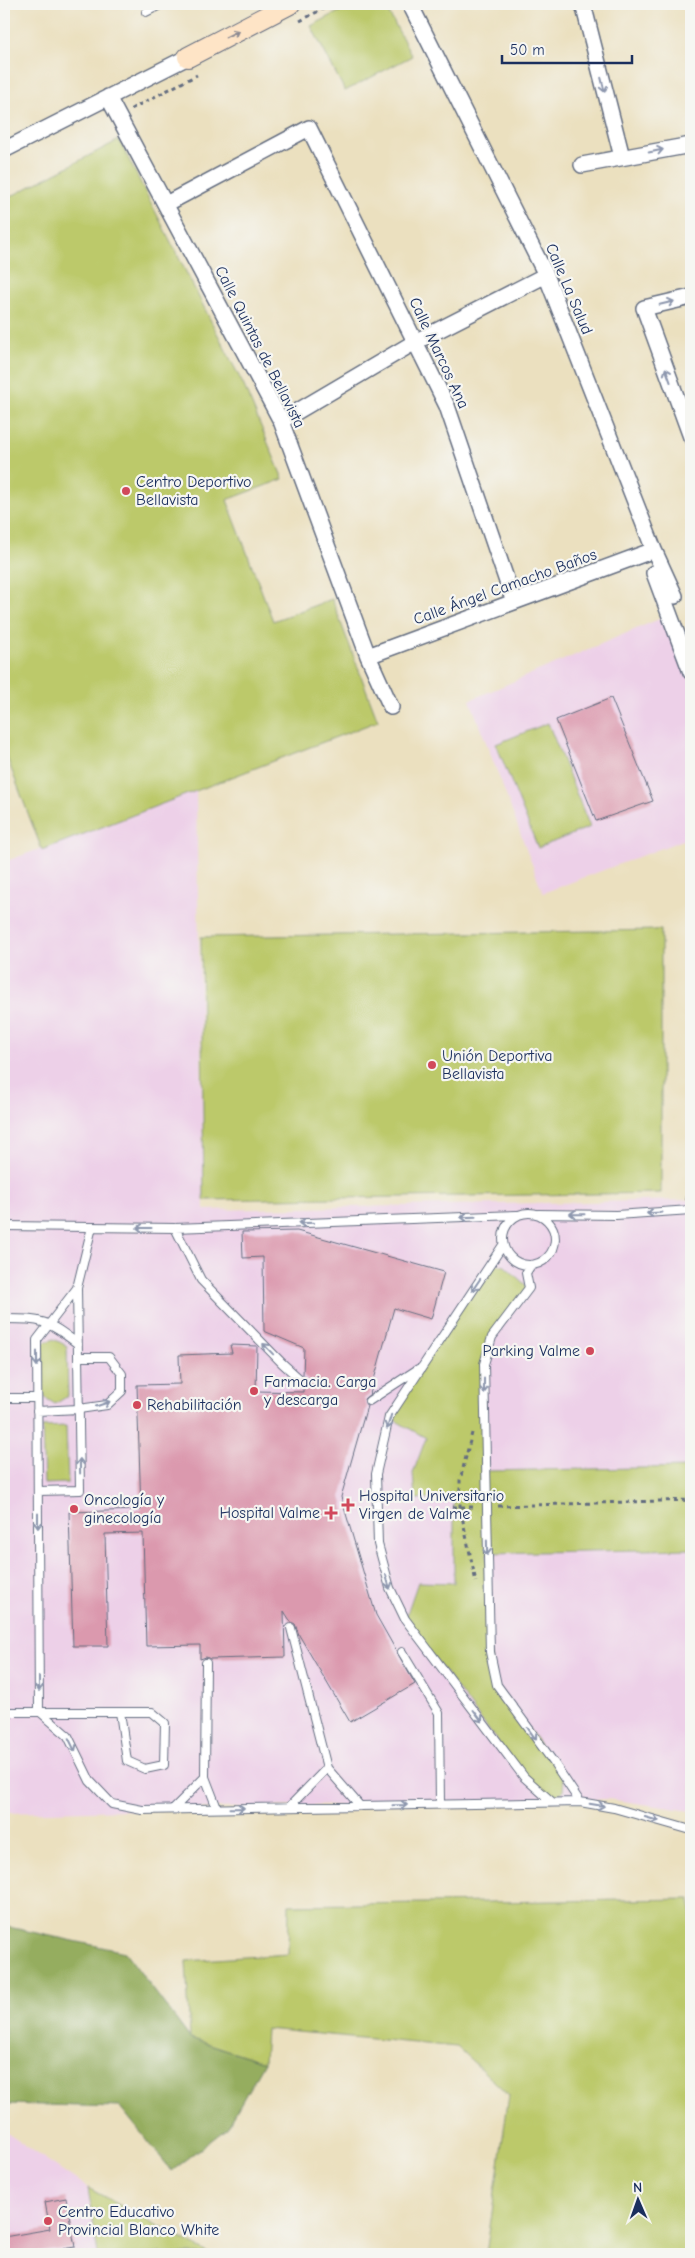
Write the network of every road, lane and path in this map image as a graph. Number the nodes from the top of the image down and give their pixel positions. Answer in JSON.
{"nodes":[{"id":1,"x":162,"y":4,"type":"edge"},
{"id":2,"x":290,"y":4,"type":"edge"},
{"id":3,"x":410,"y":4,"type":"edge"},
{"id":4,"x":583,"y":4,"type":"edge"},
{"id":5,"x":146,"y":12,"type":"dead end"},
{"id":6,"x":188,"y":57,"type":"joint"},
{"id":7,"x":108,"y":97,"type":"junction"},
{"id":8,"x":691,"y":144,"type":"edge"},
{"id":9,"x":4,"y":150,"type":"edge"},
{"id":10,"x":622,"y":157,"type":"junction"},
{"id":11,"x":582,"y":165,"type":"dead end"},
{"id":12,"x":166,"y":204,"type":"junction"},
{"id":13,"x":546,"y":275,"type":"junction"},
{"id":14,"x":691,"y":297,"type":"edge"},
{"id":15,"x":415,"y":342,"type":"junction"},
{"id":16,"x":281,"y":420,"type":"junction"},
{"id":17,"x":691,"y":437,"type":"edge"},
{"id":18,"x":650,"y":552,"type":"junction"},
{"id":19,"x":675,"y":596,"type":"dead end"},
{"id":20,"x":514,"y":602,"type":"junction"},
{"id":21,"x":368,"y":656,"type":"junction"},
{"id":22,"x":691,"y":672,"type":"edge"},
{"id":23,"x":391,"y":707,"type":"dead end"},
{"id":24,"x":691,"y":1125,"type":"edge"},
{"id":25,"x":688,"y":1211,"type":"edge"},
{"id":26,"x":538,"y":1214,"type":"junction"},
{"id":27,"x":517,"y":1215,"type":"junction"},
{"id":28,"x":4,"y":1226,"type":"edge"},
{"id":29,"x":92,"y":1227,"type":"junction"},
{"id":30,"x":175,"y":1228,"type":"junction"},
{"id":31,"x":503,"y":1245,"type":"junction"},
{"id":32,"x":531,"y":1265,"type":"junction"},
{"id":33,"x":77,"y":1288,"type":"junction"},
{"id":34,"x":4,"y":1319,"type":"edge"},
{"id":35,"x":50,"y":1323,"type":"junction"},
{"id":36,"x":78,"y":1344,"type":"junction"},
{"id":37,"x":78,"y":1357,"type":"junction"},
{"id":38,"x":420,"y":1368,"type":"junction"},
{"id":39,"x":303,"y":1382,"type":"dead end"},
{"id":40,"x":4,"y":1398,"type":"edge"},
{"id":41,"x":37,"y":1398,"type":"junction"},
{"id":42,"x":369,"y":1401,"type":"dead end"},
{"id":43,"x":79,"y":1409,"type":"junction"},
{"id":44,"x":37,"y":1411,"type":"junction"},
{"id":45,"x":38,"y":1491,"type":"junction"},
{"id":46,"x":691,"y":1500,"type":"edge"},
{"id":47,"x":486,"y":1507,"type":"junction"},
{"id":48,"x":453,"y":1508,"type":"dead end"},
{"id":49,"x":291,"y":1628,"type":"dead end"},
{"id":50,"x":402,"y":1652,"type":"dead end"},
{"id":51,"x":206,"y":1663,"type":"dead end"},
{"id":52,"x":39,"y":1711,"type":"junction"},
{"id":53,"x":4,"y":1712,"type":"edge"},
{"id":54,"x":120,"y":1712,"type":"junction"},
{"id":55,"x":327,"y":1768,"type":"junction"},
{"id":56,"x":205,"y":1777,"type":"junction"},
{"id":57,"x":551,"y":1801,"type":"junction"},
{"id":58,"x":580,"y":1802,"type":"junction"},
{"id":59,"x":440,"y":1804,"type":"junction"},
{"id":60,"x":360,"y":1806,"type":"junction"},
{"id":61,"x":289,"y":1807,"type":"junction"},
{"id":62,"x":217,"y":1808,"type":"junction"},
{"id":63,"x":173,"y":1809,"type":"junction"},
{"id":64,"x":691,"y":1830,"type":"edge"}],
"edges":[{"from":1,"to":5,"type":"lane"},
{"from":6,"to":2,"type":"street","one_way":true},
{"from":3,"to":13,"type":"street","name":"Calle La Salud"},
{"from":4,"to":10,"type":"street","one_way":true},
{"from":6,"to":7,"type":"street"},
{"from":7,"to":9,"type":"street"},
{"from":7,"to":12,"type":"street","name":"Calle Quintas de Bellavista"},
{"from":10,"to":8,"type":"street","one_way":true},
{"from":10,"to":11,"type":"street"},
{"from":12,"to":15,"type":"street","name":"Calle Marcos Ana"},
{"from":12,"to":16,"type":"street","name":"Calle Quintas de Bellavista"},
{"from":13,"to":15,"type":"street"},
{"from":13,"to":18,"type":"street","name":"Calle La Salud"},
{"from":17,"to":14,"type":"street","one_way":true},
{"from":15,"to":16,"type":"street"},
{"from":15,"to":20,"type":"street","name":"Calle Marcos Ana"},
{"from":16,"to":21,"type":"street","name":"Calle Quintas de Bellavista"},
{"from":18,"to":19,"type":"street","name":"Calle La Salud"},
{"from":18,"to":20,"type":"street","name":"Calle Ángel Camacho Baños"},
{"from":18,"to":22,"type":"street","name":"Calle La Salud"},
{"from":20,"to":21,"type":"street","name":"Calle Ángel Camacho Baños"},
{"from":21,"to":23,"type":"street","name":"Calle Quintas de Bellavista"},
{"from":24,"to":25,"type":"path"},
{"from":25,"to":26,"type":"lane","one_way":true},
{"from":26,"to":27,"type":"lane"},
{"from":26,"to":32,"type":"lane"},
{"from":27,"to":30,"type":"lane","one_way":true},
{"from":27,"to":31,"type":"lane"},
{"from":28,"to":29,"type":"lane"},
{"from":30,"to":29,"type":"lane","one_way":true},
{"from":29,"to":33,"type":"lane"},
{"from":39,"to":30,"type":"lane","one_way":true},
{"from":31,"to":32,"type":"lane"},
{"from":31,"to":38,"type":"lane","one_way":true},
{"from":32,"to":47,"type":"lane","one_way":true},
{"from":33,"to":35,"type":"lane"},
{"from":33,"to":36,"type":"lane"},
{"from":34,"to":35,"type":"lane"},
{"from":35,"to":36,"type":"lane"},
{"from":35,"to":41,"type":"lane","one_way":true},
{"from":36,"to":37,"type":"lane"},
{"from":37,"to":43,"type":"lane"},
{"from":43,"to":37,"type":"lane","one_way":true},
{"from":38,"to":42,"type":"lane"},
{"from":38,"to":57,"type":"lane","one_way":true},
{"from":40,"to":41,"type":"lane"},
{"from":41,"to":44,"type":"lane"},
{"from":43,"to":44,"type":"lane"},
{"from":45,"to":43,"type":"lane","one_way":true},
{"from":44,"to":45,"type":"lane"},
{"from":45,"to":52,"type":"lane","one_way":true},
{"from":46,"to":47,"type":"path"},
{"from":47,"to":48,"type":"path"},
{"from":47,"to":58,"type":"lane","one_way":true},
{"from":49,"to":55,"type":"lane"},
{"from":50,"to":59,"type":"lane"},
{"from":51,"to":56,"type":"lane"},
{"from":52,"to":53,"type":"lane"},
{"from":52,"to":54,"type":"lane"},
{"from":52,"to":63,"type":"lane","one_way":true},
{"from":54,"to":54,"type":"lane"},
{"from":55,"to":60,"type":"lane"},
{"from":55,"to":61,"type":"lane"},
{"from":56,"to":62,"type":"lane"},
{"from":56,"to":63,"type":"lane"},
{"from":57,"to":58,"type":"lane"},
{"from":57,"to":59,"type":"lane"},
{"from":58,"to":64,"type":"lane","one_way":true},
{"from":60,"to":59,"type":"lane","one_way":true},
{"from":60,"to":61,"type":"lane"},
{"from":62,"to":61,"type":"lane","one_way":true},
{"from":62,"to":63,"type":"lane"}]}
